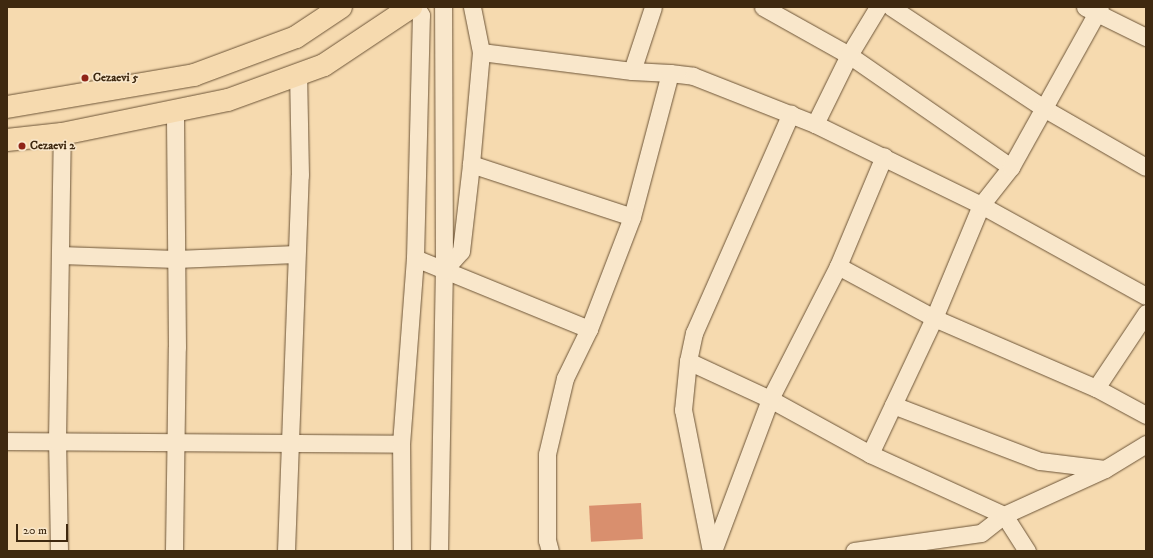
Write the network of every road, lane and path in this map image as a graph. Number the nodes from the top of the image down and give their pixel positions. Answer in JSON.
{"nodes":[{"id":1,"x":341,"y":7,"type":"edge"},
{"id":2,"x":410,"y":7,"type":"edge"},
{"id":3,"x":416,"y":7,"type":"edge"},
{"id":4,"x":443,"y":7,"type":"edge"},
{"id":5,"x":472,"y":7,"type":"edge"},
{"id":6,"x":653,"y":7,"type":"edge"},
{"id":7,"x":763,"y":7,"type":"edge"},
{"id":8,"x":878,"y":7,"type":"edge"},
{"id":9,"x":891,"y":7,"type":"edge"},
{"id":10,"x":1094,"y":10,"type":"edge"},
{"id":11,"x":1146,"y":37,"type":"edge"},
{"id":12,"x":481,"y":52,"type":"junction"},
{"id":13,"x":849,"y":55,"type":"junction"},
{"id":14,"x":632,"y":71,"type":"junction"},
{"id":15,"x":670,"y":73,"type":"junction"},
{"id":16,"x":298,"y":75,"type":"junction"},
{"id":17,"x":7,"y":107,"type":"edge"},
{"id":18,"x":1044,"y":109,"type":"junction"},
{"id":19,"x":175,"y":111,"type":"junction"},
{"id":20,"x":791,"y":113,"type":"junction"},
{"id":21,"x":816,"y":124,"type":"junction"},
{"id":22,"x":62,"y":134,"type":"junction"},
{"id":23,"x":7,"y":140,"type":"edge"},
{"id":24,"x":884,"y":156,"type":"junction"},
{"id":25,"x":471,"y":164,"type":"junction"},
{"id":26,"x":1012,"y":167,"type":"junction"},
{"id":27,"x":1146,"y":167,"type":"edge"},
{"id":28,"x":981,"y":205,"type":"junction"},
{"id":29,"x":632,"y":217,"type":"junction"},
{"id":30,"x":296,"y":254,"type":"junction"},
{"id":31,"x":60,"y":255,"type":"junction"},
{"id":32,"x":415,"y":258,"type":"junction"},
{"id":33,"x":176,"y":259,"type":"junction"},
{"id":34,"x":838,"y":266,"type":"junction"},
{"id":35,"x":444,"y":270,"type":"junction"},
{"id":36,"x":1146,"y":296,"type":"edge"},
{"id":37,"x":1146,"y":313,"type":"edge"},
{"id":38,"x":934,"y":318,"type":"junction"},
{"id":39,"x":589,"y":329,"type":"junction"},
{"id":40,"x":688,"y":361,"type":"junction"},
{"id":41,"x":1096,"y":388,"type":"junction"},
{"id":42,"x":770,"y":399,"type":"junction"},
{"id":43,"x":893,"y":404,"type":"junction"},
{"id":44,"x":1146,"y":415,"type":"edge"},
{"id":45,"x":7,"y":441,"type":"edge"},
{"id":46,"x":57,"y":441,"type":"junction"},
{"id":47,"x":176,"y":444,"type":"junction"},
{"id":48,"x":289,"y":444,"type":"junction"},
{"id":49,"x":401,"y":444,"type":"junction"},
{"id":50,"x":1146,"y":444,"type":"edge"},
{"id":51,"x":870,"y":454,"type":"junction"},
{"id":52,"x":1105,"y":469,"type":"junction"},
{"id":53,"x":1004,"y":515,"type":"junction"},
{"id":54,"x":864,"y":550,"type":"edge"},
{"id":55,"x":59,"y":551,"type":"edge"},
{"id":56,"x":174,"y":551,"type":"edge"},
{"id":57,"x":286,"y":551,"type":"edge"},
{"id":58,"x":402,"y":551,"type":"edge"},
{"id":59,"x":439,"y":551,"type":"edge"},
{"id":60,"x":550,"y":551,"type":"edge"},
{"id":61,"x":712,"y":551,"type":"edge"},
{"id":62,"x":1026,"y":551,"type":"edge"}],
"edges":[{"from":1,"to":17,"type":"main road"},
{"from":2,"to":16,"type":"main road"},
{"from":3,"to":32,"type":"street"},
{"from":4,"to":35,"type":"street"},
{"from":5,"to":12,"type":"street"},
{"from":6,"to":14,"type":"street"},
{"from":7,"to":13,"type":"street"},
{"from":8,"to":13,"type":"street"},
{"from":9,"to":18,"type":"street"},
{"from":10,"to":11,"type":"street"},
{"from":10,"to":18,"type":"street"},
{"from":12,"to":14,"type":"street"},
{"from":12,"to":25,"type":"street"},
{"from":13,"to":21,"type":"street"},
{"from":13,"to":26,"type":"street"},
{"from":14,"to":15,"type":"street"},
{"from":15,"to":20,"type":"street"},
{"from":15,"to":29,"type":"street"},
{"from":16,"to":19,"type":"main road"},
{"from":16,"to":30,"type":"street"},
{"from":18,"to":26,"type":"street"},
{"from":18,"to":27,"type":"street"},
{"from":19,"to":22,"type":"main road"},
{"from":19,"to":33,"type":"street"},
{"from":20,"to":21,"type":"street"},
{"from":20,"to":40,"type":"street"},
{"from":21,"to":24,"type":"street"},
{"from":22,"to":23,"type":"main road"},
{"from":22,"to":31,"type":"street"},
{"from":24,"to":28,"type":"street"},
{"from":24,"to":34,"type":"street"},
{"from":25,"to":29,"type":"street"},
{"from":25,"to":35,"type":"street"},
{"from":26,"to":28,"type":"street"},
{"from":28,"to":36,"type":"street"},
{"from":28,"to":38,"type":"street"},
{"from":29,"to":39,"type":"street"},
{"from":30,"to":33,"type":"street"},
{"from":30,"to":48,"type":"street"},
{"from":31,"to":33,"type":"street"},
{"from":31,"to":46,"type":"street"},
{"from":32,"to":35,"type":"street"},
{"from":32,"to":49,"type":"street"},
{"from":33,"to":47,"type":"street"},
{"from":34,"to":38,"type":"street"},
{"from":34,"to":42,"type":"street"},
{"from":35,"to":39,"type":"street"},
{"from":35,"to":59,"type":"street"},
{"from":37,"to":41,"type":"street"},
{"from":38,"to":41,"type":"street"},
{"from":38,"to":43,"type":"street"},
{"from":39,"to":60,"type":"street"},
{"from":40,"to":42,"type":"street"},
{"from":40,"to":61,"type":"street"},
{"from":41,"to":44,"type":"street"},
{"from":42,"to":51,"type":"street"},
{"from":42,"to":61,"type":"street"},
{"from":43,"to":51,"type":"street"},
{"from":43,"to":52,"type":"street"},
{"from":45,"to":46,"type":"street"},
{"from":46,"to":47,"type":"street"},
{"from":46,"to":55,"type":"street"},
{"from":47,"to":48,"type":"street"},
{"from":47,"to":56,"type":"street"},
{"from":48,"to":49,"type":"street"},
{"from":48,"to":57,"type":"street"},
{"from":49,"to":58,"type":"street"},
{"from":50,"to":52,"type":"street"},
{"from":51,"to":53,"type":"street"},
{"from":52,"to":53,"type":"street"},
{"from":53,"to":54,"type":"street"},
{"from":53,"to":62,"type":"street"}]}
